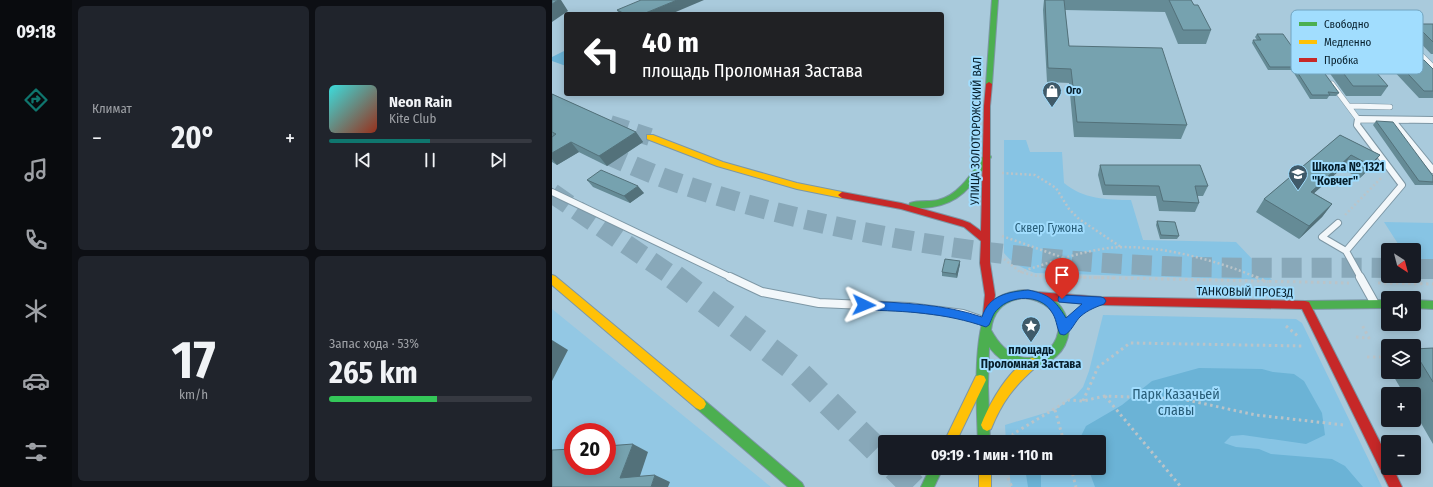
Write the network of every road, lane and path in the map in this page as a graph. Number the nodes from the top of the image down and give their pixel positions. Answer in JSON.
{"nodes":[{"id":1,"x":995,"y":0,"type":"edge"},
{"id":2,"x":1423,"y":57,"type":"edge"},
{"id":3,"x":1433,"y":67,"type":"edge"},
{"id":4,"x":1325,"y":74,"type":"edge"},
{"id":5,"x":1349,"y":106,"type":"junction"},
{"id":6,"x":1390,"y":107,"type":"dead end"},
{"id":7,"x":1358,"y":120,"type":"junction"},
{"id":8,"x":1392,"y":120,"type":"junction"},
{"id":9,"x":1433,"y":120,"type":"edge"},
{"id":10,"x":650,"y":137,"type":"tunnel mouth"},
{"id":11,"x":987,"y":157,"type":"junction"},
{"id":12,"x":1001,"y":166,"type":"dead end"},
{"id":13,"x":1389,"y":169,"type":"junction"},
{"id":14,"x":1433,"y":170,"type":"edge"},
{"id":15,"x":1002,"y":173,"type":"junction"},
{"id":16,"x":1002,"y":180,"type":"dead end"},
{"id":17,"x":552,"y":192,"type":"edge"},
{"id":18,"x":901,"y":206,"type":"junction"},
{"id":19,"x":1338,"y":223,"type":"joint"},
{"id":20,"x":986,"y":240,"type":"junction"},
{"id":21,"x":1002,"y":241,"type":"dead end"},
{"id":22,"x":1121,"y":247,"type":"junction"},
{"id":23,"x":1346,"y":251,"type":"junction"},
{"id":24,"x":1002,"y":253,"type":"dead end"},
{"id":25,"x":1064,"y":258,"type":"junction"},
{"id":26,"x":985,"y":263,"type":"junction"},
{"id":27,"x":1020,"y":272,"type":"junction"},
{"id":28,"x":996,"y":276,"type":"dead end"},
{"id":29,"x":552,"y":279,"type":"edge"},
{"id":30,"x":1269,"y":283,"type":"junction"},
{"id":31,"x":1363,"y":283,"type":"junction"},
{"id":32,"x":1433,"y":284,"type":"edge"},
{"id":33,"x":1010,"y":286,"type":"dead end"},
{"id":34,"x":1028,"y":294,"type":"junction"},
{"id":35,"x":1037,"y":296,"type":"junction"},
{"id":36,"x":1101,"y":301,"type":"junction"},
{"id":37,"x":1375,"y":304,"type":"junction"},
{"id":38,"x":1381,"y":304,"type":"edge"},
{"id":39,"x":1421,"y":304,"type":"edge"},
{"id":40,"x":1305,"y":305,"type":"junction"},
{"id":41,"x":1433,"y":305,"type":"edge"},
{"id":42,"x":1082,"y":310,"type":"dead end"},
{"id":43,"x":1073,"y":317,"type":"dead end"},
{"id":44,"x":987,"y":322,"type":"junction"},
{"id":45,"x":1361,"y":323,"type":"dead end"},
{"id":46,"x":1286,"y":326,"type":"dead end"},
{"id":47,"x":1064,"y":331,"type":"junction"},
{"id":48,"x":1356,"y":337,"type":"dead end"},
{"id":49,"x":1367,"y":357,"type":"dead end"},
{"id":50,"x":1381,"y":357,"type":"edge"},
{"id":51,"x":1032,"y":363,"type":"junction"},
{"id":52,"x":982,"y":376,"type":"junction"},
{"id":53,"x":1104,"y":396,"type":"junction"},
{"id":54,"x":1082,"y":402,"type":"junction"},
{"id":55,"x":1055,"y":410,"type":"junction"},
{"id":56,"x":1344,"y":426,"type":"dead end"},
{"id":57,"x":953,"y":435,"type":"edge"},
{"id":58,"x":984,"y":435,"type":"edge"},
{"id":59,"x":985,"y":435,"type":"edge"},
{"id":60,"x":1013,"y":435,"type":"edge"},
{"id":61,"x":1062,"y":435,"type":"edge"},
{"id":62,"x":933,"y":475,"type":"edge"},
{"id":63,"x":985,"y":475,"type":"edge"},
{"id":64,"x":1073,"y":475,"type":"edge"},
{"id":65,"x":798,"y":487,"type":"edge"},
{"id":66,"x":927,"y":487,"type":"edge"},
{"id":67,"x":985,"y":487,"type":"edge"},
{"id":68,"x":1076,"y":487,"type":"edge"},
{"id":69,"x":1181,"y":487,"type":"edge"},
{"id":70,"x":1396,"y":487,"type":"edge"}],
"edges":[{"from":1,"to":11,"type":"street","name":"УЛИЦА ЗОЛОТОРОЖСКИЙ ВАЛ"},
{"from":2,"to":3,"type":"lane"},
{"from":4,"to":5,"type":"lane"},
{"from":5,"to":6,"type":"lane"},
{"from":5,"to":7,"type":"lane"},
{"from":7,"to":8,"type":"lane"},
{"from":7,"to":13,"type":"lane"},
{"from":8,"to":9,"type":"lane"},
{"from":8,"to":14,"type":"lane"},
{"from":10,"to":18,"type":"street"},
{"from":11,"to":18,"type":"street"},
{"from":11,"to":20,"type":"street","name":"УЛИЦА ЗОЛОТОРОЖСКИЙ ВАЛ"},
{"from":12,"to":15,"type":"path"},
{"from":13,"to":19,"type":"path"},
{"from":13,"to":23,"type":"lane"},
{"from":15,"to":16,"type":"path"},
{"from":15,"to":22,"type":"path"},
{"from":17,"to":44,"type":"lane"},
{"from":18,"to":20,"type":"street"},
{"from":19,"to":23,"type":"lane"},
{"from":20,"to":26,"type":"street","name":"УЛИЦА ЗОЛОТОРОЖСКИЙ ВАЛ"},
{"from":21,"to":25,"type":"path"},
{"from":22,"to":25,"type":"path"},
{"from":22,"to":30,"type":"path"},
{"from":23,"to":31,"type":"lane"},
{"from":24,"to":27,"type":"path"},
{"from":25,"to":27,"type":"path"},
{"from":26,"to":28,"type":"street"},
{"from":26,"to":44,"type":"street","name":"УЛИЦА ЗОЛОТОРОЖСКИЙ ВАЛ"},
{"from":27,"to":30,"type":"path"},
{"from":29,"to":65,"type":"street"},
{"from":30,"to":31,"type":"path"},
{"from":31,"to":32,"type":"path"},
{"from":31,"to":37,"type":"lane"},
{"from":33,"to":34,"type":"street"},
{"from":34,"to":35,"type":"street"},
{"from":34,"to":44,"type":"street"},
{"from":35,"to":36,"type":"street","name":"ТАНКОВЫЙ ПРОЕЗД"},
{"from":35,"to":47,"type":"street"},
{"from":36,"to":40,"type":"street","name":"ТАНКОВЫЙ ПРОЕЗД"},
{"from":36,"to":42,"type":"street","name":"ТАНКОВЫЙ ПРОЕЗД"},
{"from":37,"to":38,"type":"street","name":"ТАНКОВЫЙ ПРОЕЗД"},
{"from":37,"to":40,"type":"street","name":"ТАНКОВЫЙ ПРОЕЗД"},
{"from":39,"to":41,"type":"street"},
{"from":40,"to":70,"type":"street"},
{"from":43,"to":47,"type":"street"},
{"from":44,"to":51,"type":"street"},
{"from":44,"to":52,"type":"street"},
{"from":45,"to":48,"type":"path"},
{"from":46,"to":54,"type":"path"},
{"from":47,"to":51,"type":"street"},
{"from":49,"to":50,"type":"path"},
{"from":51,"to":59,"type":"street"},
{"from":52,"to":57,"type":"street"},
{"from":52,"to":58,"type":"street"},
{"from":53,"to":54,"type":"path"},
{"from":53,"to":56,"type":"path"},
{"from":53,"to":69,"type":"path"},
{"from":54,"to":55,"type":"path"},
{"from":55,"to":60,"type":"path"},
{"from":55,"to":61,"type":"path"},
{"from":62,"to":66,"type":"street"},
{"from":63,"to":67,"type":"street"},
{"from":64,"to":68,"type":"path"}]}
